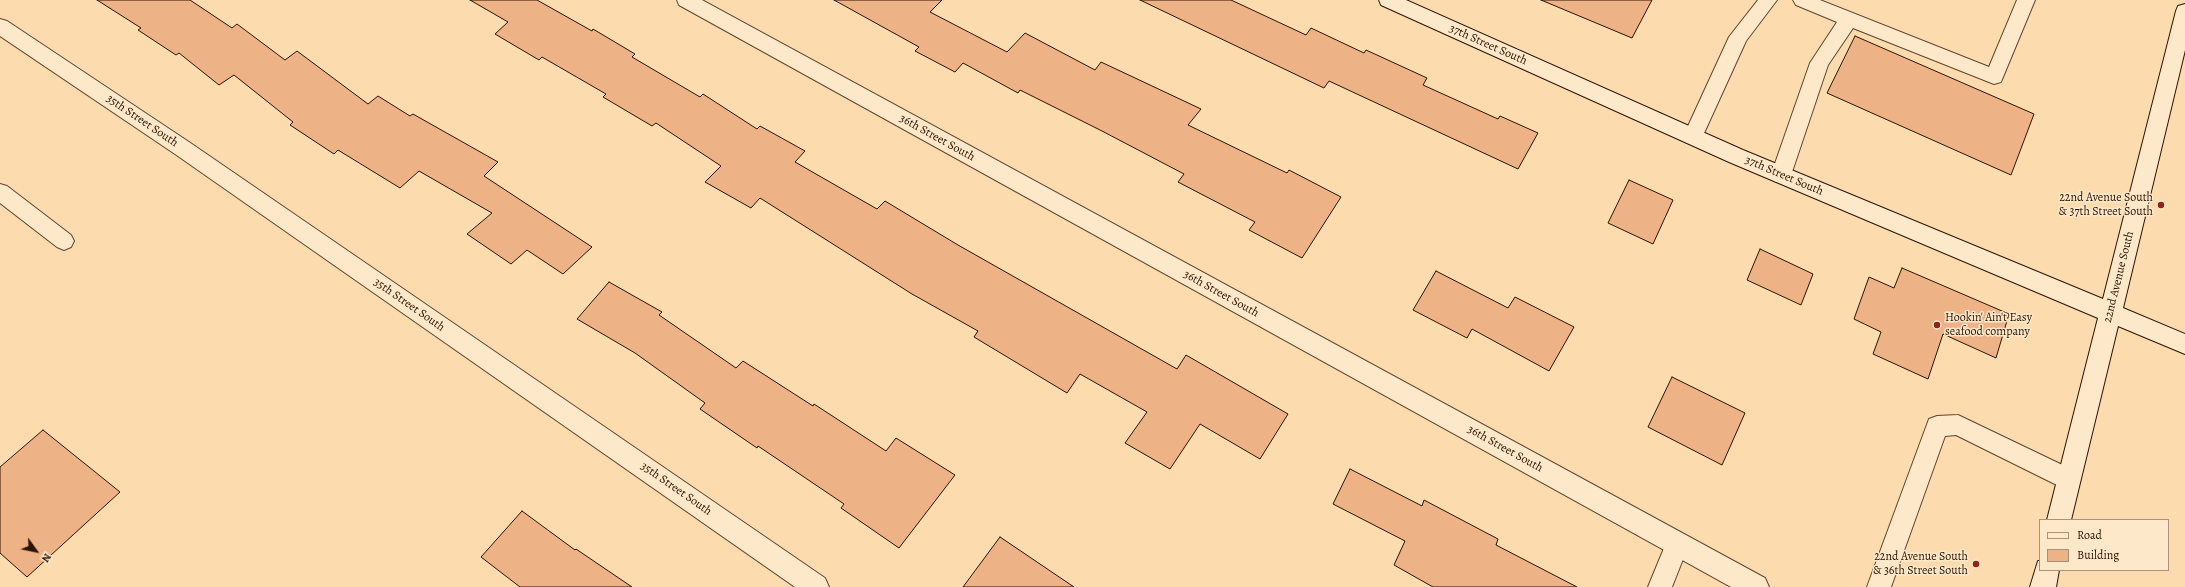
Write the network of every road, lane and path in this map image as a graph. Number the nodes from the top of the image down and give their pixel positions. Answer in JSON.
{"nodes":[{"id":1,"x":686,"y":0,"type":"edge"},
{"id":2,"x":1388,"y":0,"type":"edge"},
{"id":3,"x":1768,"y":0,"type":"edge"},
{"id":4,"x":1802,"y":0,"type":"edge"},
{"id":5,"x":2026,"y":0,"type":"edge"},
{"id":6,"x":2185,"y":11,"type":"edge"},
{"id":7,"x":1849,"y":19,"type":"junction"},
{"id":8,"x":0,"y":26,"type":"edge"},
{"id":9,"x":1693,"y":137,"type":"junction"},
{"id":10,"x":1781,"y":175,"type":"junction"},
{"id":11,"x":0,"y":192,"type":"edge"},
{"id":12,"x":64,"y":240,"type":"dead end"},
{"id":13,"x":2111,"y":312,"type":"junction"},
{"id":14,"x":2185,"y":344,"type":"edge"},
{"id":15,"x":2069,"y":480,"type":"junction"},
{"id":16,"x":2059,"y":519,"type":"edge"},
{"id":17,"x":1677,"y":544,"type":"junction"},
{"id":18,"x":2047,"y":571,"type":"edge"},
{"id":19,"x":816,"y":587,"type":"edge"},
{"id":20,"x":1660,"y":587,"type":"edge"},
{"id":21,"x":1756,"y":587,"type":"edge"},
{"id":22,"x":1879,"y":587,"type":"edge"},
{"id":23,"x":2043,"y":587,"type":"edge"}],
"edges":[{"from":1,"to":17,"type":"street","name":"36th Street South"},
{"from":2,"to":9,"type":"street","name":"37th Street South"},
{"from":3,"to":9,"type":"lane"},
{"from":4,"to":7,"type":"lane"},
{"from":5,"to":7,"type":"lane"},
{"from":6,"to":13,"type":"street","name":"22nd Avenue South"},
{"from":7,"to":10,"type":"lane"},
{"from":8,"to":19,"type":"street","name":"35th Street South"},
{"from":9,"to":10,"type":"street","name":"37th Street South"},
{"from":10,"to":13,"type":"street","name":"37th Street South"},
{"from":11,"to":12,"type":"lane"},
{"from":13,"to":14,"type":"street","name":"37th Street South"},
{"from":13,"to":15,"type":"street","name":"22nd Avenue South"},
{"from":15,"to":16,"type":"street","name":"22nd Avenue South"},
{"from":15,"to":22,"type":"lane"},
{"from":17,"to":20,"type":"lane"},
{"from":17,"to":21,"type":"street","name":"36th Street South"},
{"from":18,"to":23,"type":"street"}]}
